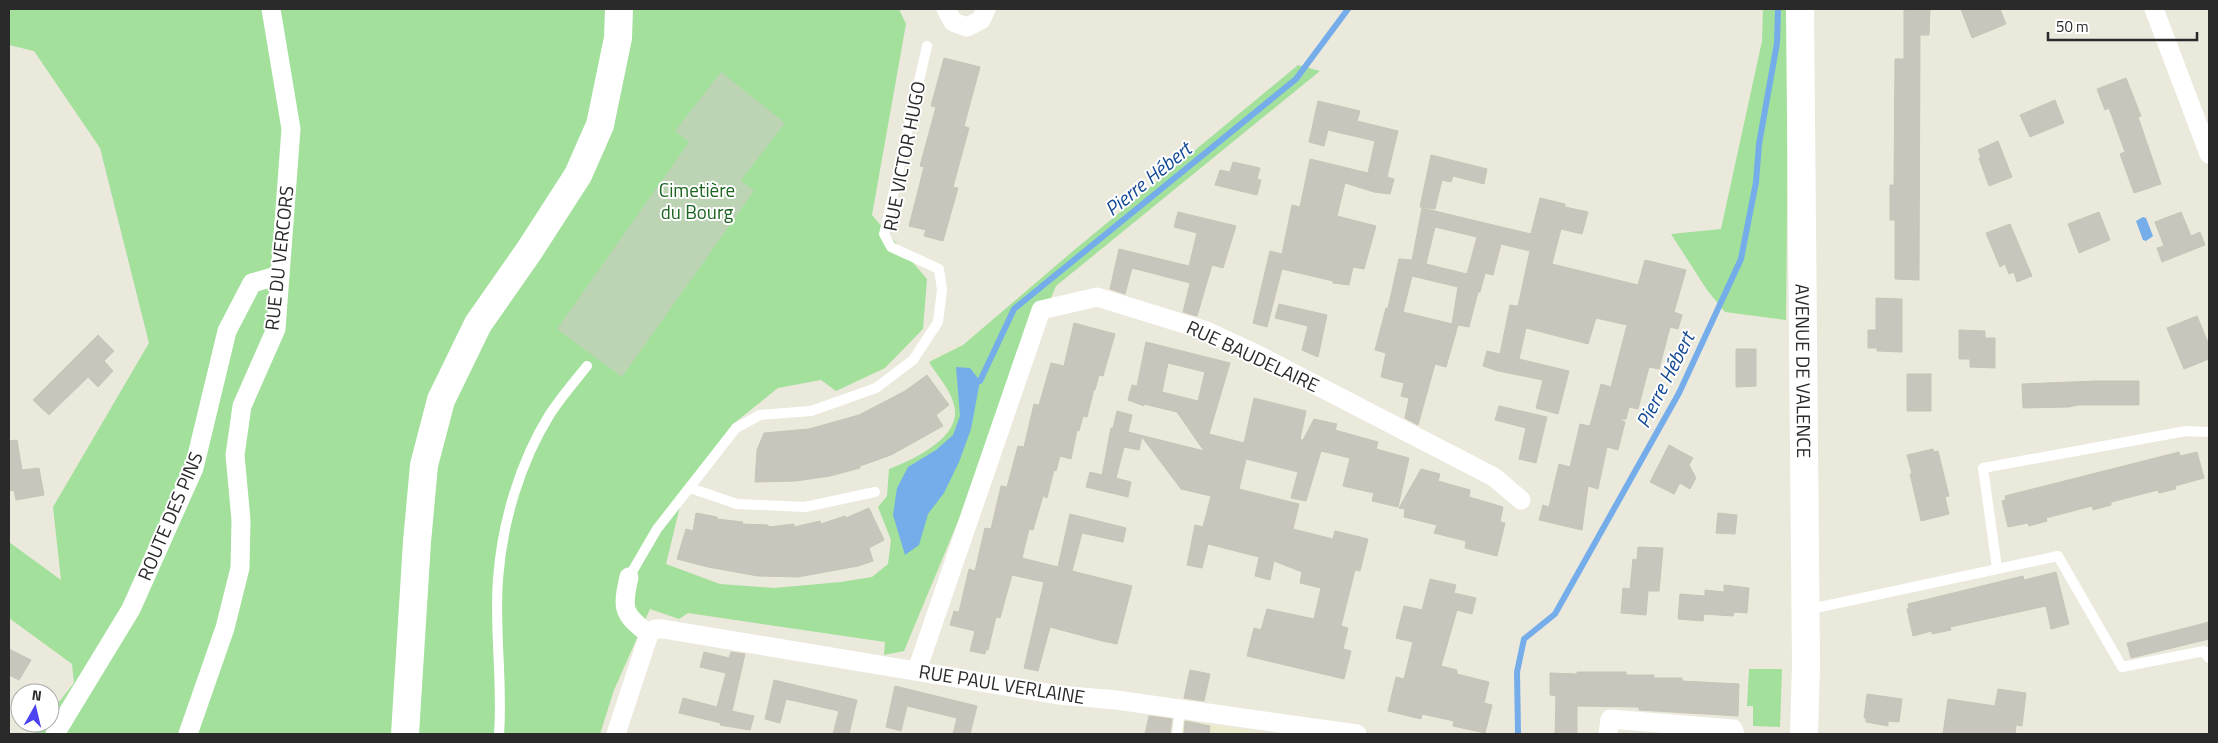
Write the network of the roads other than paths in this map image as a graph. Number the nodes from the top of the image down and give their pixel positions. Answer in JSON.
{"nodes":[{"id":1,"x":271,"y":9,"type":"edge"},
{"id":2,"x":619,"y":9,"type":"edge"},
{"id":3,"x":946,"y":9,"type":"edge"},
{"id":4,"x":986,"y":9,"type":"edge"},
{"id":5,"x":1800,"y":9,"type":"edge"},
{"id":6,"x":2154,"y":9,"type":"edge"},
{"id":7,"x":927,"y":46,"type":"dead end"},
{"id":8,"x":2209,"y":154,"type":"edge"},
{"id":9,"x":280,"y":275,"type":"junction"},
{"id":10,"x":587,"y":366,"type":"dead end"},
{"id":11,"x":2209,"y":432,"type":"edge"},
{"id":12,"x":690,"y":488,"type":"junction"},
{"id":13,"x":875,"y":492,"type":"dead end"},
{"id":14,"x":1521,"y":500,"type":"dead end"},
{"id":15,"x":1997,"y":568,"type":"junction"},
{"id":16,"x":629,"y":577,"type":"joint"},
{"id":17,"x":1805,"y":610,"type":"junction"},
{"id":18,"x":649,"y":634,"type":"junction"},
{"id":19,"x":2209,"y":658,"type":"edge"},
{"id":20,"x":917,"y":670,"type":"junction"},
{"id":21,"x":1180,"y":709,"type":"junction"},
{"id":22,"x":55,"y":734,"type":"edge"},
{"id":23,"x":188,"y":734,"type":"edge"},
{"id":24,"x":405,"y":734,"type":"edge"},
{"id":25,"x":499,"y":734,"type":"edge"},
{"id":26,"x":616,"y":734,"type":"edge"},
{"id":27,"x":1177,"y":734,"type":"edge"},
{"id":28,"x":1357,"y":734,"type":"edge"},
{"id":29,"x":1608,"y":734,"type":"edge"},
{"id":30,"x":1735,"y":734,"type":"edge"},
{"id":31,"x":1804,"y":734,"type":"edge"}],
"edges":[{"from":1,"to":9,"type":"street","name":"RUE DU VERCORS"},
{"from":2,"to":24,"type":"main road"},
{"from":3,"to":4,"type":"street"},
{"from":5,"to":17,"type":"main road","name":"AVENUE DE VALENCE"},
{"from":6,"to":8,"type":"street"},
{"from":7,"to":12,"type":"lane","name":"RUE VICTOR HUGO"},
{"from":9,"to":22,"type":"street","name":"ROUTE DES PINS"},
{"from":9,"to":23,"type":"street","name":"RUE DU VERCORS"},
{"from":10,"to":25,"type":"lane"},
{"from":11,"to":15,"type":"lane"},
{"from":12,"to":13,"type":"lane"},
{"from":12,"to":16,"type":"lane","name":"RUE VICTOR HUGO"},
{"from":14,"to":20,"type":"street","name":"RUE BAUDELAIRE"},
{"from":15,"to":17,"type":"lane"},
{"from":15,"to":19,"type":"lane"},
{"from":16,"to":18,"type":"street"},
{"from":17,"to":31,"type":"main road","name":"AVENUE DE VALENCE"},
{"from":18,"to":20,"type":"street","name":"RUE PAUL VERLAINE"},
{"from":18,"to":26,"type":"street"},
{"from":20,"to":21,"type":"street","name":"RUE PAUL VERLAINE"},
{"from":21,"to":27,"type":"lane"},
{"from":21,"to":28,"type":"street","name":"RUE PAUL VERLAINE"},
{"from":29,"to":30,"type":"street"}]}
